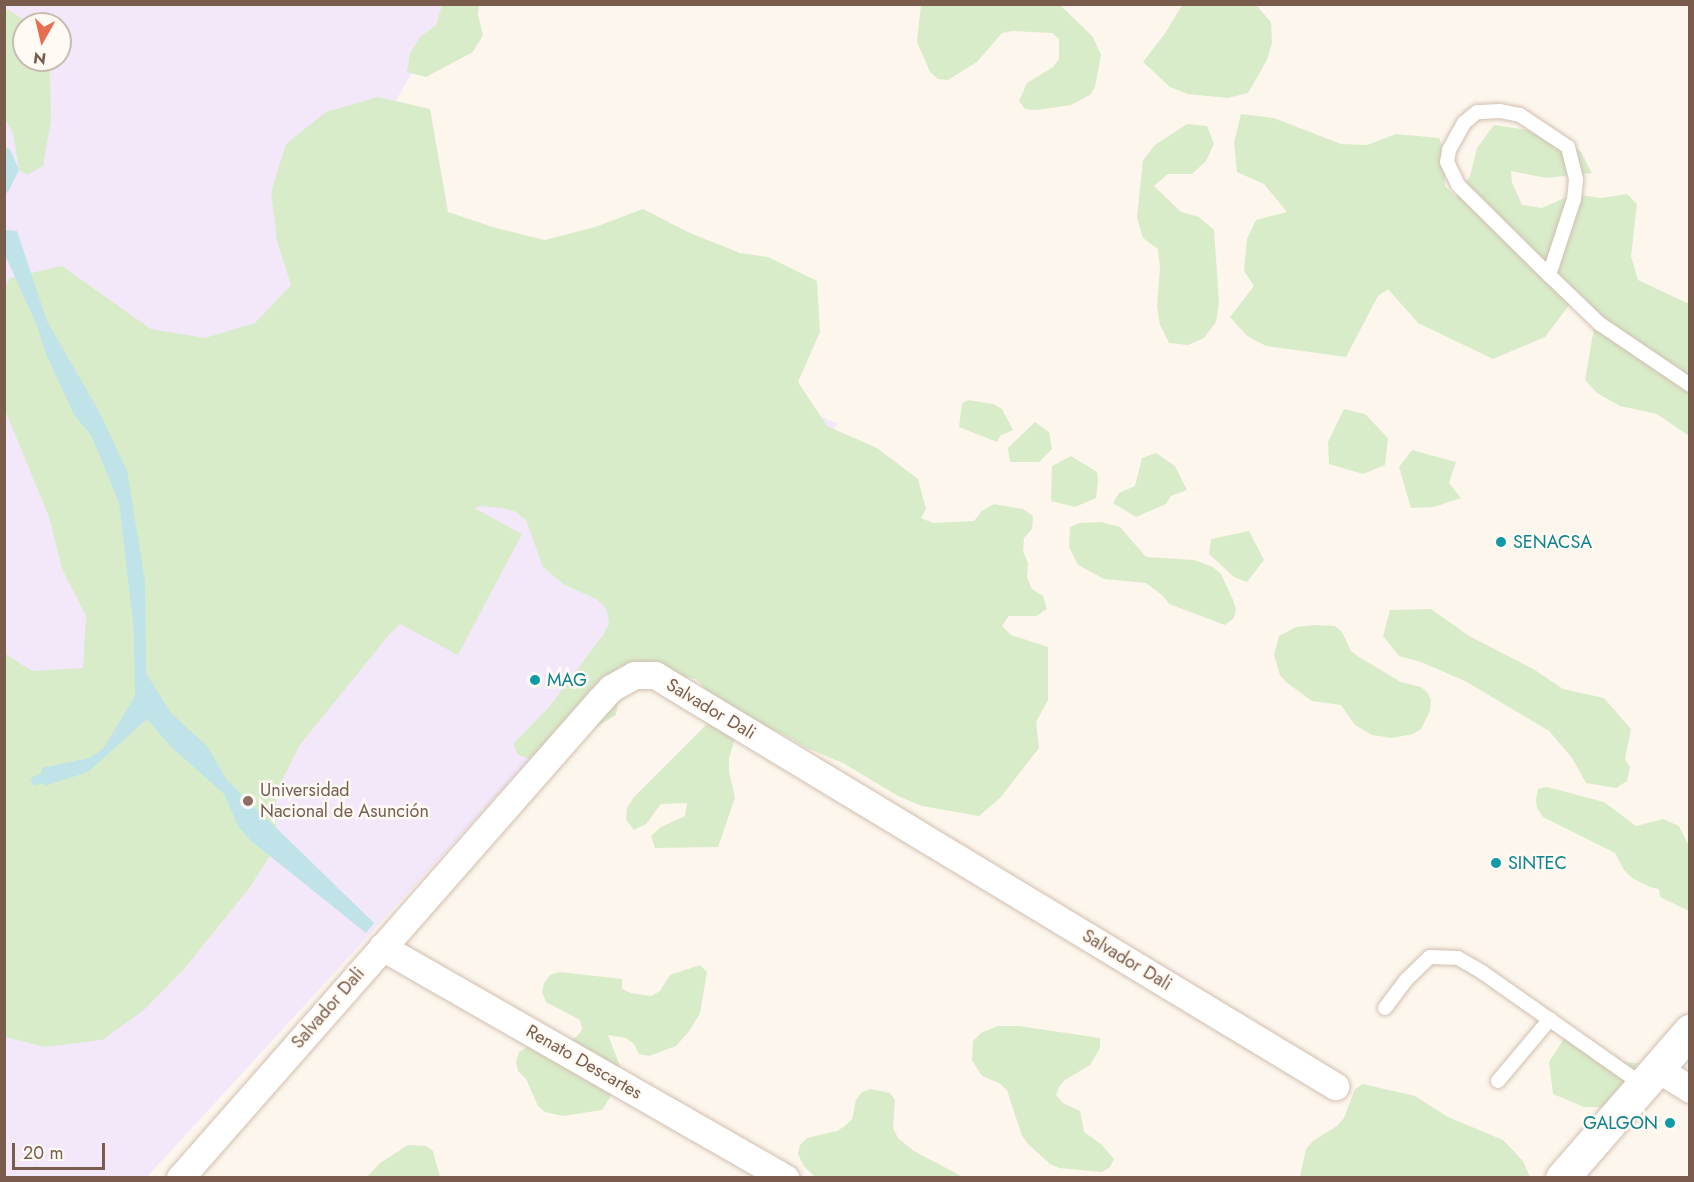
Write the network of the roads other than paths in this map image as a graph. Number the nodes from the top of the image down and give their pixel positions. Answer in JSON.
{"nodes":[{"id":1,"x":1549,"y":275,"type":"junction"},
{"id":2,"x":1689,"y":385,"type":"edge"},
{"id":3,"x":382,"y":947,"type":"junction"},
{"id":4,"x":1385,"y":1008,"type":"dead end"},
{"id":5,"x":1550,"y":1019,"type":"junction"},
{"id":6,"x":1689,"y":1031,"type":"edge"},
{"id":7,"x":1651,"y":1077,"type":"junction"},
{"id":8,"x":1498,"y":1080,"type":"dead end"},
{"id":9,"x":1335,"y":1086,"type":"dead end"},
{"id":10,"x":1689,"y":1089,"type":"edge"},
{"id":11,"x":180,"y":1178,"type":"edge"},
{"id":12,"x":785,"y":1178,"type":"edge"},
{"id":13,"x":1562,"y":1178,"type":"edge"}],
"edges":[{"from":1,"to":1,"type":"lane"},
{"from":1,"to":2,"type":"lane"},
{"from":3,"to":9,"type":"street","name":"Salvador Dali"},
{"from":3,"to":11,"type":"street","name":"Salvador Dali"},
{"from":3,"to":12,"type":"street","name":"Renato Descartes"},
{"from":4,"to":5,"type":"lane"},
{"from":5,"to":7,"type":"lane"},
{"from":5,"to":8,"type":"lane"},
{"from":6,"to":7,"type":"main road"},
{"from":7,"to":10,"type":"street"},
{"from":7,"to":13,"type":"main road"}]}
